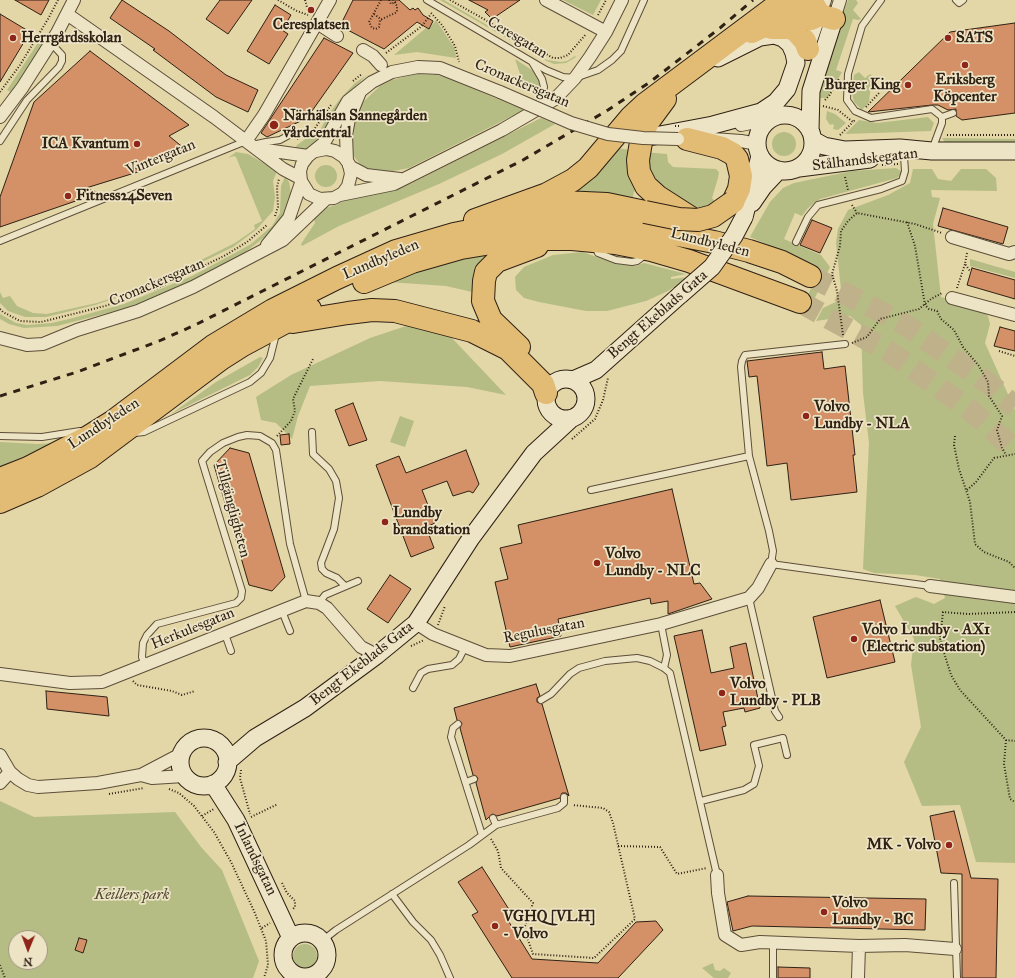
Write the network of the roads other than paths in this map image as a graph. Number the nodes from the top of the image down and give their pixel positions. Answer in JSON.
{"nodes":[{"id":1,"x":74,"y":0,"type":"edge"},
{"id":2,"x":330,"y":0,"type":"edge"},
{"id":3,"x":427,"y":0,"type":"edge"},
{"id":4,"x":622,"y":0,"type":"edge"},
{"id":5,"x":644,"y":0,"type":"edge"},
{"id":6,"x":881,"y":0,"type":"edge"},
{"id":7,"x":956,"y":0,"type":"edge"},
{"id":8,"x":963,"y":0,"type":"edge"},
{"id":9,"x":550,"y":1,"type":"edge"},
{"id":10,"x":783,"y":1,"type":"edge"},
{"id":11,"x":830,"y":8,"type":"edge"},
{"id":12,"x":67,"y":14,"type":"junction"},
{"id":13,"x":315,"y":19,"type":"junction"},
{"id":14,"x":760,"y":28,"type":"junction"},
{"id":15,"x":606,"y":32,"type":"junction"},
{"id":16,"x":337,"y":36,"type":"dead end"},
{"id":17,"x":50,"y":42,"type":"junction"},
{"id":18,"x":808,"y":49,"type":"junction"},
{"id":19,"x":363,"y":50,"type":"dead end"},
{"id":20,"x":531,"y":61,"type":"junction"},
{"id":21,"x":379,"y":62,"type":"road end"},
{"id":22,"x":711,"y":62,"type":"junction"},
{"id":23,"x":575,"y":78,"type":"junction"},
{"id":24,"x":360,"y":92,"type":"junction"},
{"id":25,"x":536,"y":111,"type":"junction"},
{"id":26,"x":953,"y":113,"type":"dead end"},
{"id":27,"x":0,"y":117,"type":"edge"},
{"id":28,"x":942,"y":117,"type":"junction"},
{"id":29,"x":775,"y":118,"type":"junction"},
{"id":30,"x":289,"y":135,"type":"dead end"},
{"id":31,"x":682,"y":135,"type":"junction"},
{"id":32,"x":812,"y":135,"type":"junction"},
{"id":33,"x":643,"y":138,"type":"junction"},
{"id":34,"x":0,"y":141,"type":"edge"},
{"id":35,"x":252,"y":145,"type":"junction"},
{"id":36,"x":932,"y":151,"type":"junction"},
{"id":37,"x":1015,"y":151,"type":"edge"},
{"id":38,"x":759,"y":152,"type":"junction"},
{"id":39,"x":312,"y":154,"type":"junction"},
{"id":40,"x":904,"y":156,"type":"junction"},
{"id":41,"x":348,"y":164,"type":"junction"},
{"id":42,"x":799,"y":168,"type":"junction"},
{"id":43,"x":780,"y":170,"type":"junction"},
{"id":44,"x":403,"y":179,"type":"junction"},
{"id":45,"x":301,"y":180,"type":"junction"},
{"id":46,"x":340,"y":195,"type":"junction"},
{"id":47,"x":325,"y":200,"type":"junction"},
{"id":48,"x":738,"y":209,"type":"junction"},
{"id":49,"x":481,"y":217,"type":"junction"},
{"id":50,"x":952,"y":237,"type":"dead end"},
{"id":51,"x":582,"y":239,"type":"junction"},
{"id":52,"x":0,"y":241,"type":"edge"},
{"id":53,"x":427,"y":241,"type":"junction"},
{"id":54,"x":796,"y":242,"type":"dead end"},
{"id":55,"x":264,"y":249,"type":"junction"},
{"id":56,"x":749,"y":251,"type":"junction"},
{"id":57,"x":1015,"y":252,"type":"edge"},
{"id":58,"x":810,"y":276,"type":"tunnel mouth"},
{"id":59,"x":953,"y":295,"type":"road end"},
{"id":60,"x":800,"y":302,"type":"tunnel mouth"},
{"id":61,"x":1015,"y":315,"type":"edge"},
{"id":62,"x":278,"y":325,"type":"junction"},
{"id":63,"x":0,"y":329,"type":"edge"},
{"id":64,"x":60,"y":337,"type":"junction"},
{"id":65,"x":0,"y":338,"type":"edge"},
{"id":66,"x":845,"y":344,"type":"road end"},
{"id":67,"x":562,"y":391,"type":"junction"},
{"id":68,"x":572,"y":418,"type":"junction"},
{"id":69,"x":91,"y":428,"type":"dead end"},
{"id":70,"x":117,"y":428,"type":"junction"},
{"id":71,"x":84,"y":430,"type":"dead end"},
{"id":72,"x":312,"y":432,"type":"dead end"},
{"id":73,"x":0,"y":436,"type":"edge"},
{"id":74,"x":534,"y":453,"type":"junction"},
{"id":75,"x":748,"y":456,"type":"junction"},
{"id":76,"x":0,"y":479,"type":"edge"},
{"id":77,"x":591,"y":490,"type":"dead end"},
{"id":78,"x":0,"y":502,"type":"edge"},
{"id":79,"x":771,"y":564,"type":"junction"},
{"id":80,"x":358,"y":581,"type":"dead end"},
{"id":81,"x":345,"y":586,"type":"junction"},
{"id":82,"x":930,"y":586,"type":"joint"},
{"id":83,"x":1015,"y":597,"type":"edge"},
{"id":84,"x":749,"y":598,"type":"junction"},
{"id":85,"x":306,"y":602,"type":"junction"},
{"id":86,"x":319,"y":603,"type":"junction"},
{"id":87,"x":282,"y":611,"type":"junction"},
{"id":88,"x":416,"y":623,"type":"junction"},
{"id":89,"x":661,"y":624,"type":"junction"},
{"id":90,"x":290,"y":631,"type":"dead end"},
{"id":91,"x":225,"y":634,"type":"junction"},
{"id":92,"x":465,"y":647,"type":"junction"},
{"id":93,"x":231,"y":651,"type":"dead end"},
{"id":94,"x":376,"y":655,"type":"junction"},
{"id":95,"x":146,"y":666,"type":"junction"},
{"id":96,"x":664,"y":668,"type":"junction"},
{"id":97,"x":0,"y":674,"type":"edge"},
{"id":98,"x":413,"y":688,"type":"dead end"},
{"id":99,"x":541,"y":700,"type":"dead end"},
{"id":100,"x":779,"y":717,"type":"dead end"},
{"id":101,"x":458,"y":724,"type":"dead end"},
{"id":102,"x":255,"y":738,"type":"junction"},
{"id":103,"x":221,"y":746,"type":"junction"},
{"id":104,"x":181,"y":754,"type":"junction"},
{"id":105,"x":0,"y":755,"type":"edge"},
{"id":106,"x":787,"y":755,"type":"dead end"},
{"id":107,"x":227,"y":762,"type":"junction"},
{"id":108,"x":10,"y":772,"type":"junction"},
{"id":109,"x":141,"y":775,"type":"junction"},
{"id":110,"x":184,"y":776,"type":"junction"},
{"id":111,"x":474,"y":779,"type":"dead end"},
{"id":112,"x":466,"y":782,"type":"junction"},
{"id":113,"x":0,"y":783,"type":"edge"},
{"id":114,"x":213,"y":784,"type":"junction"},
{"id":115,"x":564,"y":800,"type":"road end"},
{"id":116,"x":701,"y":801,"type":"junction"},
{"id":117,"x":494,"y":818,"type":"dead end"},
{"id":118,"x":496,"y":826,"type":"junction"},
{"id":119,"x":482,"y":835,"type":"junction"},
{"id":120,"x":716,"y":871,"type":"joint"},
{"id":121,"x":954,"y":883,"type":"dead end"},
{"id":122,"x":392,"y":894,"type":"junction"},
{"id":123,"x":291,"y":938,"type":"junction"},
{"id":124,"x":322,"y":941,"type":"junction"},
{"id":125,"x":773,"y":942,"type":"junction"},
{"id":126,"x":859,"y":946,"type":"junction"},
{"id":127,"x":955,"y":949,"type":"junction"},
{"id":128,"x":286,"y":974,"type":"edge"},
{"id":129,"x":321,"y":976,"type":"edge"},
{"id":130,"x":450,"y":978,"type":"edge"},
{"id":131,"x":773,"y":978,"type":"edge"},
{"id":132,"x":858,"y":978,"type":"edge"},
{"id":133,"x":957,"y":978,"type":"edge"}],
"edges":[{"from":1,"to":12,"type":"street"},
{"from":2,"to":13,"type":"street"},
{"from":3,"to":20,"type":"lane","name":"Ceresgatan"},
{"from":4,"to":15,"type":"street","name":"Cronackersgatan"},
{"from":5,"to":23,"type":"lane"},
{"from":6,"to":28,"type":"lane"},
{"from":7,"to":8,"type":"lane"},
{"from":9,"to":15,"type":"street"},
{"from":10,"to":11,"type":"highway"},
{"from":10,"to":49,"type":"highway"},
{"from":11,"to":14,"type":"highway"},
{"from":11,"to":18,"type":"street"},
{"from":11,"to":32,"type":"street"},
{"from":12,"to":17,"type":"street"},
{"from":12,"to":35,"type":"street"},
{"from":13,"to":16,"type":"street"},
{"from":13,"to":35,"type":"street"},
{"from":14,"to":18,"type":"highway"},
{"from":14,"to":22,"type":"highway"},
{"from":15,"to":23,"type":"street","name":"Cronackersgatan"},
{"from":17,"to":27,"type":"street"},
{"from":17,"to":34,"type":"lane"},
{"from":18,"to":29,"type":"street"},
{"from":19,"to":21,"type":"street"},
{"from":20,"to":23,"type":"lane","name":"Ceresgatan"},
{"from":20,"to":25,"type":"lane"},
{"from":22,"to":33,"type":"street"},
{"from":22,"to":56,"type":"highway"},
{"from":23,"to":25,"type":"street","name":"Cronackersgatan"},
{"from":24,"to":33,"type":"street","name":"Cronackersgatan","bridge":true},
{"from":24,"to":39,"type":"street","name":"Cronackersgatan"},
{"from":24,"to":41,"type":"street"},
{"from":25,"to":44,"type":"street","name":"Cronackersgatan"},
{"from":26,"to":28,"type":"lane"},
{"from":28,"to":36,"type":"lane"},
{"from":29,"to":31,"type":"street","name":"Cronackersgatan"},
{"from":29,"to":32,"type":"street"},
{"from":29,"to":38,"type":"street"},
{"from":30,"to":35,"type":"lane","name":"Vintergatan"},
{"from":31,"to":33,"type":"street","name":"Cronackersgatan","bridge":true},
{"from":31,"to":38,"type":"street","name":"Cronackersgatan"},
{"from":31,"to":48,"type":"highway"},
{"from":32,"to":36,"type":"street","name":"Stålhandskegatan"},
{"from":32,"to":42,"type":"street"},
{"from":35,"to":39,"type":"street"},
{"from":35,"to":45,"type":"street"},
{"from":35,"to":52,"type":"lane","name":"Vintergatan"},
{"from":36,"to":37,"type":"street","name":"Stålhandskegatan"},
{"from":36,"to":40,"type":"street","name":"Stålhandskegatan"},
{"from":38,"to":43,"type":"street"},
{"from":38,"to":48,"type":"street","name":"Bengt Ekeblads Gata"},
{"from":39,"to":41,"type":"street"},
{"from":39,"to":45,"type":"street","name":"Cronackersgatan"},
{"from":40,"to":42,"type":"street","name":"Stålhandskegatan"},
{"from":40,"to":54,"type":"lane"},
{"from":41,"to":44,"type":"street"},
{"from":41,"to":46,"type":"street"},
{"from":42,"to":43,"type":"street"},
{"from":43,"to":48,"type":"street","name":"Bengt Ekeblads Gata"},
{"from":44,"to":46,"type":"street","name":"Cronackersgatan"},
{"from":45,"to":47,"type":"street"},
{"from":45,"to":55,"type":"street","name":"Cronackersgatan"},
{"from":46,"to":47,"type":"street","name":"Cronackersgatan"},
{"from":47,"to":55,"type":"street","name":"Cronackersgatan"},
{"from":48,"to":49,"type":"highway","bridge":true},
{"from":48,"to":67,"type":"street","name":"Bengt Ekeblads Gata","bridge":true},
{"from":49,"to":53,"type":"highway"},
{"from":50,"to":57,"type":"street"},
{"from":51,"to":60,"type":"highway","name":"Lundbyleden"},
{"from":51,"to":62,"type":"highway","name":"Lundbyleden"},
{"from":51,"to":67,"type":"highway"},
{"from":53,"to":56,"type":"highway","name":"Lundbyleden"},
{"from":53,"to":70,"type":"highway","name":"Lundbyleden"},
{"from":55,"to":64,"type":"street","name":"Cronackersgatan"},
{"from":56,"to":58,"type":"highway","name":"Lundbyleden"},
{"from":59,"to":61,"type":"street"},
{"from":62,"to":67,"type":"highway"},
{"from":62,"to":70,"type":"highway","name":"Lundbyleden"},
{"from":62,"to":70,"type":"lane"},
{"from":63,"to":64,"type":"street","name":"Cronackersgatan"},
{"from":64,"to":65,"type":"street","name":"Cronackersgatan"},
{"from":66,"to":75,"type":"lane"},
{"from":67,"to":68,"type":"street"},
{"from":67,"to":68,"type":"street","name":"Bengt Ekeblads Gata"},
{"from":67,"to":74,"type":"street","name":"Bengt Ekeblads Gata"},
{"from":68,"to":74,"type":"street","name":"Bengt Ekeblads Gata"},
{"from":69,"to":70,"type":"lane"},
{"from":70,"to":76,"type":"highway","name":"Lundbyleden"},
{"from":70,"to":78,"type":"highway","name":"Lundbyleden"},
{"from":71,"to":73,"type":"lane"},
{"from":72,"to":81,"type":"lane"},
{"from":74,"to":88,"type":"street","name":"Bengt Ekeblads Gata"},
{"from":75,"to":77,"type":"lane"},
{"from":75,"to":79,"type":"lane"},
{"from":79,"to":82,"type":"lane"},
{"from":79,"to":84,"type":"street"},
{"from":80,"to":81,"type":"lane"},
{"from":81,"to":86,"type":"lane"},
{"from":82,"to":83,"type":"street"},
{"from":84,"to":89,"type":"street","name":"Regulusgatan"},
{"from":84,"to":100,"type":"lane"},
{"from":85,"to":86,"type":"street","name":"Herkulesgatan"},
{"from":85,"to":87,"type":"street","name":"Herkulesgatan"},
{"from":85,"to":95,"type":"lane","name":"Tillgängligheten"},
{"from":86,"to":94,"type":"street"},
{"from":87,"to":90,"type":"lane"},
{"from":87,"to":91,"type":"street","name":"Herkulesgatan"},
{"from":88,"to":92,"type":"street","name":"Regulusgatan"},
{"from":88,"to":94,"type":"street","name":"Bengt Ekeblads Gata"},
{"from":89,"to":92,"type":"street","name":"Regulusgatan"},
{"from":89,"to":96,"type":"lane"},
{"from":91,"to":93,"type":"lane"},
{"from":91,"to":95,"type":"street","name":"Herkulesgatan"},
{"from":92,"to":98,"type":"lane"},
{"from":94,"to":102,"type":"street","name":"Bengt Ekeblads Gata"},
{"from":95,"to":97,"type":"street","name":"Herkulesgatan"},
{"from":96,"to":99,"type":"lane"},
{"from":96,"to":116,"type":"lane"},
{"from":101,"to":112,"type":"lane"},
{"from":102,"to":103,"type":"street","name":"Bengt Ekeblads Gata"},
{"from":102,"to":107,"type":"street","name":"Bengt Ekeblads Gata"},
{"from":103,"to":104,"type":"street"},
{"from":103,"to":107,"type":"street"},
{"from":104,"to":109,"type":"street"},
{"from":104,"to":110,"type":"street"},
{"from":105,"to":108,"type":"street"},
{"from":106,"to":116,"type":"lane"},
{"from":107,"to":114,"type":"street"},
{"from":108,"to":109,"type":"street"},
{"from":108,"to":113,"type":"street"},
{"from":109,"to":110,"type":"street"},
{"from":110,"to":114,"type":"street"},
{"from":111,"to":112,"type":"lane"},
{"from":112,"to":119,"type":"lane"},
{"from":114,"to":123,"type":"street","name":"Inlandsgatan"},
{"from":115,"to":118,"type":"lane"},
{"from":116,"to":120,"type":"lane"},
{"from":117,"to":118,"type":"lane"},
{"from":118,"to":119,"type":"lane"},
{"from":119,"to":122,"type":"lane"},
{"from":120,"to":125,"type":"street"},
{"from":121,"to":127,"type":"lane"},
{"from":122,"to":124,"type":"lane"},
{"from":122,"to":130,"type":"lane"},
{"from":123,"to":124,"type":"street"},
{"from":123,"to":128,"type":"street"},
{"from":124,"to":129,"type":"street"},
{"from":125,"to":126,"type":"street"},
{"from":125,"to":131,"type":"lane"},
{"from":126,"to":127,"type":"street"},
{"from":126,"to":132,"type":"street"},
{"from":127,"to":133,"type":"lane"},
{"from":128,"to":129,"type":"street"}]}
